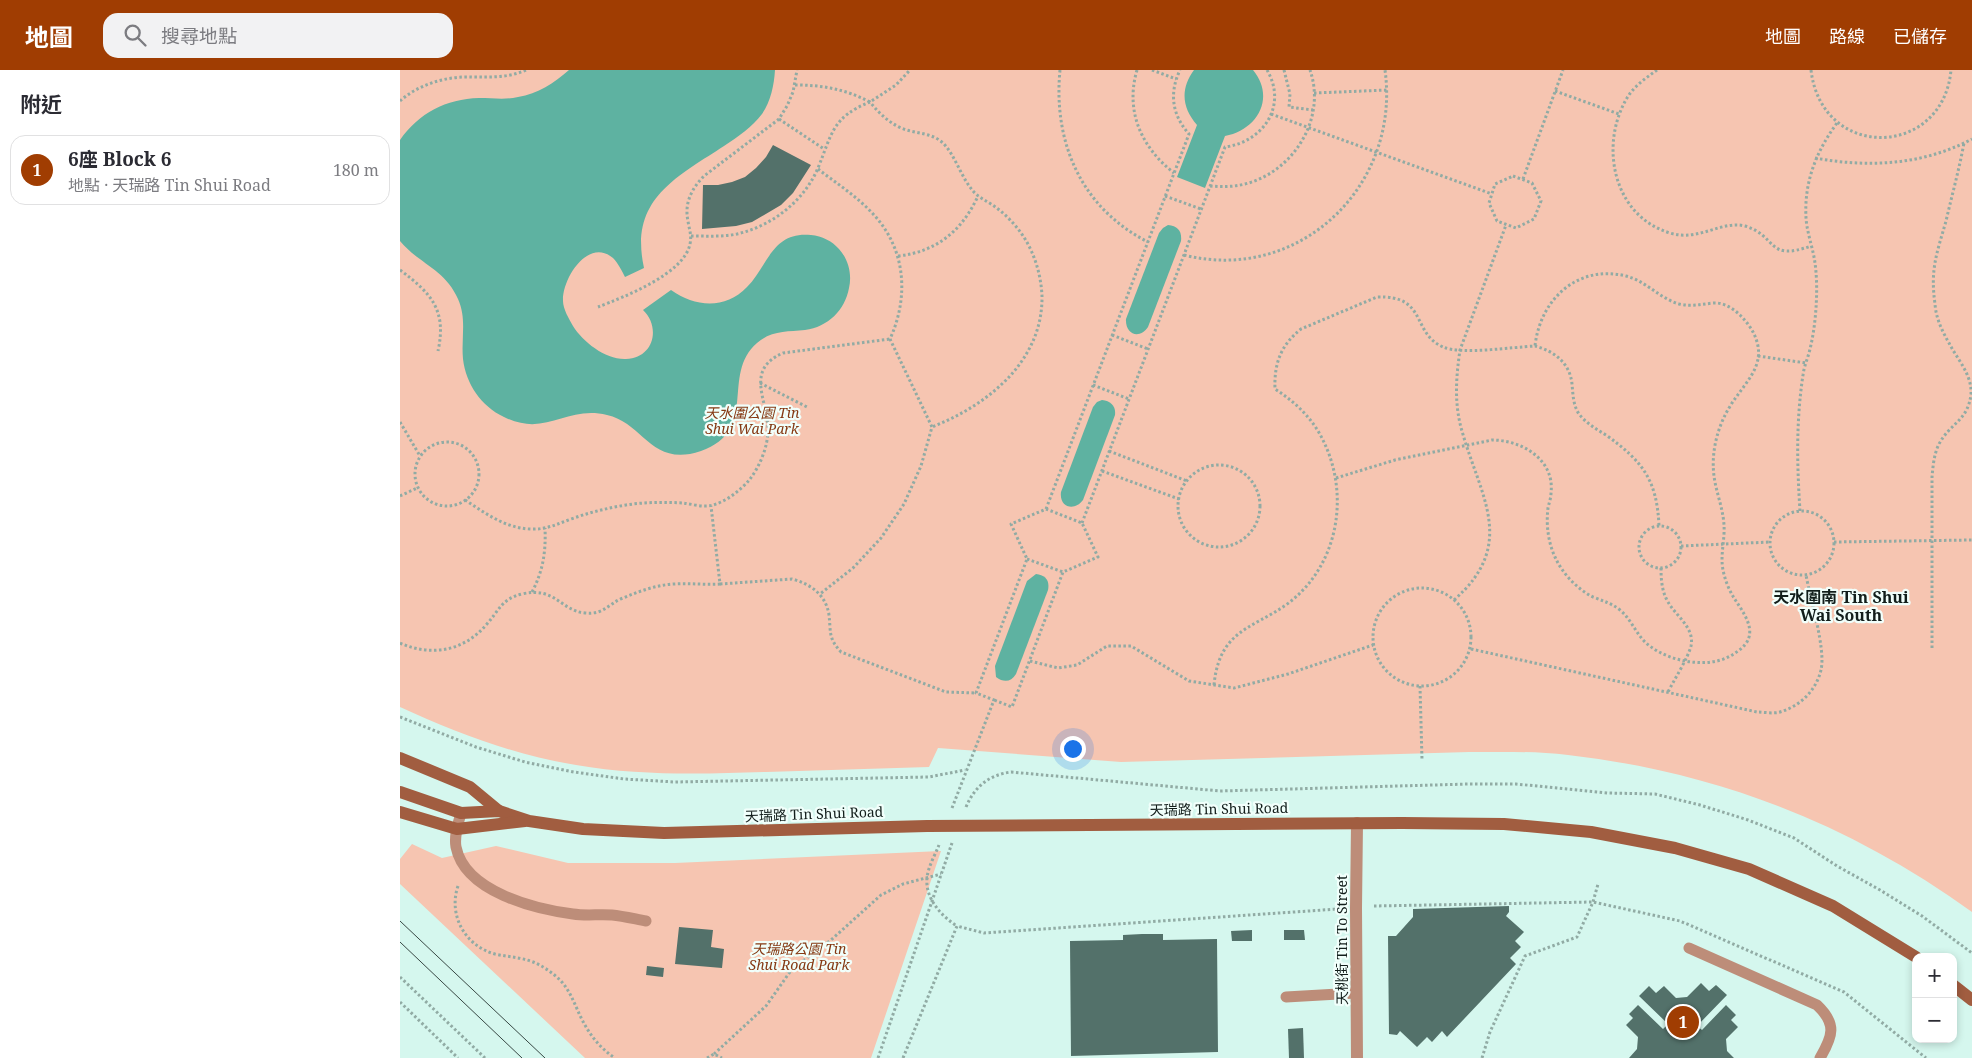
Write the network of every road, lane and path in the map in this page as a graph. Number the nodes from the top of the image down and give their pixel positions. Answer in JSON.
{"nodes":[{"id":1,"x":526,"y":70,"type":"edge"},
{"id":2,"x":797,"y":70,"type":"edge"},
{"id":3,"x":910,"y":70,"type":"edge"},
{"id":4,"x":1060,"y":70,"type":"edge"},
{"id":5,"x":1137,"y":70,"type":"edge"},
{"id":6,"x":1152,"y":70,"type":"edge"},
{"id":7,"x":1180,"y":70,"type":"edge"},
{"id":8,"x":1267,"y":70,"type":"edge"},
{"id":9,"x":1284,"y":70,"type":"edge"},
{"id":10,"x":1310,"y":70,"type":"edge"},
{"id":11,"x":1385,"y":70,"type":"edge"},
{"id":12,"x":1563,"y":70,"type":"edge"},
{"id":13,"x":1657,"y":70,"type":"edge"},
{"id":14,"x":1811,"y":70,"type":"edge"},
{"id":15,"x":1951,"y":70,"type":"edge"},
{"id":16,"x":1176,"y":79,"type":"junction"},
{"id":17,"x":795,"y":85,"type":"junction"},
{"id":18,"x":1388,"y":90,"type":"junction"},
{"id":19,"x":1555,"y":91,"type":"junction"},
{"id":20,"x":1314,"y":93,"type":"junction"},
{"id":21,"x":400,"y":101,"type":"edge"},
{"id":22,"x":870,"y":102,"type":"junction"},
{"id":23,"x":1313,"y":110,"type":"junction"},
{"id":24,"x":1271,"y":114,"type":"junction"},
{"id":25,"x":1619,"y":114,"type":"junction"},
{"id":26,"x":779,"y":119,"type":"junction"},
{"id":27,"x":1837,"y":123,"type":"junction"},
{"id":28,"x":1309,"y":128,"type":"junction"},
{"id":29,"x":1972,"y":139,"type":"edge"},
{"id":30,"x":1964,"y":143,"type":"junction"},
{"id":31,"x":824,"y":149,"type":"junction"},
{"id":32,"x":1378,"y":152,"type":"junction"},
{"id":33,"x":1815,"y":158,"type":"junction"},
{"id":34,"x":818,"y":169,"type":"junction"},
{"id":35,"x":1174,"y":172,"type":"junction"},
{"id":36,"x":1523,"y":179,"type":"junction"},
{"id":37,"x":1210,"y":186,"type":"junction"},
{"id":38,"x":1492,"y":194,"type":"junction"},
{"id":39,"x":978,"y":196,"type":"junction"},
{"id":40,"x":1165,"y":196,"type":"junction"},
{"id":41,"x":1201,"y":209,"type":"junction"},
{"id":42,"x":1506,"y":224,"type":"junction"},
{"id":43,"x":691,"y":236,"type":"junction"},
{"id":44,"x":1148,"y":242,"type":"junction"},
{"id":45,"x":1811,"y":246,"type":"junction"},
{"id":46,"x":1184,"y":255,"type":"junction"},
{"id":47,"x":898,"y":256,"type":"junction"},
{"id":48,"x":400,"y":270,"type":"edge"},
{"id":49,"x":598,"y":307,"type":"dead end"},
{"id":50,"x":1112,"y":335,"type":"junction"},
{"id":51,"x":890,"y":339,"type":"junction"},
{"id":52,"x":1535,"y":346,"type":"junction"},
{"id":53,"x":1148,"y":349,"type":"junction"},
{"id":54,"x":438,"y":350,"type":"dead end"},
{"id":55,"x":1460,"y":350,"type":"junction"},
{"id":56,"x":1758,"y":356,"type":"junction"},
{"id":57,"x":1806,"y":363,"type":"junction"},
{"id":58,"x":760,"y":383,"type":"junction"},
{"id":59,"x":1093,"y":386,"type":"junction"},
{"id":60,"x":1129,"y":399,"type":"junction"},
{"id":61,"x":809,"y":408,"type":"dead end"},
{"id":62,"x":400,"y":422,"type":"edge"},
{"id":63,"x":932,"y":427,"type":"junction"},
{"id":64,"x":1467,"y":446,"type":"junction"},
{"id":65,"x":1109,"y":451,"type":"junction"},
{"id":66,"x":420,"y":456,"type":"junction"},
{"id":67,"x":1102,"y":471,"type":"junction"},
{"id":68,"x":1336,"y":478,"type":"junction"},
{"id":69,"x":1187,"y":480,"type":"junction"},
{"id":70,"x":417,"y":488,"type":"junction"},
{"id":71,"x":400,"y":496,"type":"edge"},
{"id":72,"x":1178,"y":499,"type":"junction"},
{"id":73,"x":465,"y":500,"type":"junction"},
{"id":74,"x":711,"y":506,"type":"junction"},
{"id":75,"x":1046,"y":509,"type":"junction"},
{"id":76,"x":1800,"y":511,"type":"junction"},
{"id":77,"x":1082,"y":523,"type":"junction"},
{"id":78,"x":1659,"y":526,"type":"junction"},
{"id":79,"x":545,"y":528,"type":"junction"},
{"id":80,"x":1932,"y":540,"type":"junction"},
{"id":81,"x":1972,"y":540,"type":"edge"},
{"id":82,"x":1770,"y":542,"type":"junction"},
{"id":83,"x":1834,"y":542,"type":"junction"},
{"id":84,"x":1723,"y":544,"type":"junction"},
{"id":85,"x":1682,"y":546,"type":"junction"},
{"id":86,"x":1027,"y":558,"type":"junction"},
{"id":87,"x":1660,"y":568,"type":"junction"},
{"id":88,"x":1063,"y":572,"type":"junction"},
{"id":89,"x":1806,"y":575,"type":"junction"},
{"id":90,"x":720,"y":584,"type":"junction"},
{"id":91,"x":532,"y":592,"type":"junction"},
{"id":92,"x":820,"y":594,"type":"junction"},
{"id":93,"x":1454,"y":600,"type":"junction"},
{"id":94,"x":400,"y":642,"type":"edge"},
{"id":95,"x":1373,"y":645,"type":"junction"},
{"id":96,"x":1932,"y":648,"type":"dead end"},
{"id":97,"x":1471,"y":649,"type":"junction"},
{"id":98,"x":1030,"y":661,"type":"junction"},
{"id":99,"x":1684,"y":661,"type":"junction"},
{"id":100,"x":1214,"y":685,"type":"junction"},
{"id":101,"x":1420,"y":686,"type":"junction"},
{"id":102,"x":1668,"y":692,"type":"junction"},
{"id":103,"x":976,"y":693,"type":"junction"},
{"id":104,"x":994,"y":700,"type":"junction"},
{"id":105,"x":400,"y":717,"type":"edge"},
{"id":106,"x":400,"y":758,"type":"edge"},
{"id":107,"x":1422,"y":760,"type":"dead end"},
{"id":108,"x":966,"y":770,"type":"junction"},
{"id":109,"x":400,"y":792,"type":"edge"},
{"id":110,"x":966,"y":808,"type":"dead end"},
{"id":111,"x":400,"y":812,"type":"edge"},
{"id":112,"x":499,"y":812,"type":"junction"},
{"id":113,"x":461,"y":813,"type":"junction"},
{"id":114,"x":950,"y":815,"type":"dead end"},
{"id":115,"x":530,"y":821,"type":"junction"},
{"id":116,"x":1357,"y":823,"type":"junction"},
{"id":117,"x":457,"y":829,"type":"junction"},
{"id":118,"x":940,"y":842,"type":"dead end"},
{"id":119,"x":950,"y":847,"type":"dead end"},
{"id":120,"x":466,"y":870,"type":"junction"},
{"id":121,"x":941,"y":874,"type":"junction"},
{"id":122,"x":927,"y":878,"type":"junction"},
{"id":123,"x":1598,"y":884,"type":"dead end"},
{"id":124,"x":932,"y":901,"type":"junction"},
{"id":125,"x":1593,"y":902,"type":"junction"},
{"id":126,"x":1356,"y":908,"type":"junction"},
{"id":127,"x":646,"y":921,"type":"dead end"},
{"id":128,"x":957,"y":926,"type":"junction"},
{"id":129,"x":1689,"y":948,"type":"dead end"},
{"id":130,"x":1972,"y":953,"type":"edge"},
{"id":131,"x":1912,"y":955,"type":"edge"},
{"id":132,"x":400,"y":977,"type":"edge"},
{"id":133,"x":1957,"y":988,"type":"edge"},
{"id":134,"x":1356,"y":993,"type":"junction"},
{"id":135,"x":1286,"y":997,"type":"dead end"},
{"id":136,"x":1971,"y":997,"type":"edge"},
{"id":137,"x":400,"y":1002,"type":"edge"},
{"id":138,"x":714,"y":1054,"type":"junction"},
{"id":139,"x":458,"y":1058,"type":"edge"},
{"id":140,"x":485,"y":1058,"type":"edge"},
{"id":141,"x":616,"y":1058,"type":"edge"},
{"id":142,"x":707,"y":1058,"type":"edge"},
{"id":143,"x":722,"y":1058,"type":"edge"},
{"id":144,"x":878,"y":1058,"type":"edge"},
{"id":145,"x":903,"y":1058,"type":"edge"},
{"id":146,"x":1357,"y":1058,"type":"edge"},
{"id":147,"x":1482,"y":1058,"type":"edge"},
{"id":148,"x":1820,"y":1058,"type":"edge"},
{"id":149,"x":1926,"y":1058,"type":"edge"}],
"edges":[{"from":1,"to":21,"type":"path"},
{"from":2,"to":17,"type":"path"},
{"from":3,"to":22,"type":"path"},
{"from":4,"to":44,"type":"path"},
{"from":5,"to":35,"type":"path"},
{"from":6,"to":16,"type":"path"},
{"from":7,"to":16,"type":"path"},
{"from":8,"to":24,"type":"path"},
{"from":9,"to":23,"type":"path"},
{"from":10,"to":20,"type":"path"},
{"from":11,"to":18,"type":"path"},
{"from":12,"to":19,"type":"path"},
{"from":13,"to":25,"type":"path"},
{"from":14,"to":27,"type":"path"},
{"from":15,"to":27,"type":"path"},
{"from":16,"to":35,"type":"path"},
{"from":17,"to":22,"type":"path"},
{"from":17,"to":26,"type":"path"},
{"from":18,"to":20,"type":"path"},
{"from":18,"to":32,"type":"path"},
{"from":19,"to":25,"type":"path"},
{"from":19,"to":36,"type":"path"},
{"from":20,"to":23,"type":"path"},
{"from":22,"to":31,"type":"path"},
{"from":22,"to":39,"type":"path"},
{"from":23,"to":28,"type":"path"},
{"from":24,"to":28,"type":"path"},
{"from":24,"to":37,"type":"path"},
{"from":25,"to":45,"type":"path"},
{"from":26,"to":31,"type":"path"},
{"from":26,"to":43,"type":"path"},
{"from":27,"to":33,"type":"path"},
{"from":28,"to":32,"type":"path"},
{"from":28,"to":37,"type":"path"},
{"from":29,"to":30,"type":"path"},
{"from":30,"to":33,"type":"path"},
{"from":30,"to":80,"type":"path"},
{"from":31,"to":34,"type":"path"},
{"from":32,"to":38,"type":"path"},
{"from":32,"to":46,"type":"path"},
{"from":33,"to":45,"type":"path"},
{"from":34,"to":43,"type":"path"},
{"from":34,"to":47,"type":"path"},
{"from":35,"to":40,"type":"path"},
{"from":36,"to":38,"type":"path"},
{"from":36,"to":42,"type":"path"},
{"from":37,"to":41,"type":"path"},
{"from":38,"to":42,"type":"path"},
{"from":39,"to":47,"type":"path"},
{"from":39,"to":63,"type":"path"},
{"from":40,"to":41,"type":"path"},
{"from":40,"to":44,"type":"path"},
{"from":41,"to":46,"type":"path"},
{"from":42,"to":55,"type":"path"},
{"from":43,"to":49,"type":"path"},
{"from":44,"to":50,"type":"path"},
{"from":45,"to":57,"type":"path"},
{"from":46,"to":53,"type":"path"},
{"from":47,"to":51,"type":"path"},
{"from":48,"to":54,"type":"path"},
{"from":50,"to":53,"type":"path"},
{"from":50,"to":59,"type":"path"},
{"from":51,"to":58,"type":"path"},
{"from":51,"to":63,"type":"path"},
{"from":52,"to":55,"type":"path"},
{"from":52,"to":56,"type":"path"},
{"from":52,"to":78,"type":"path"},
{"from":53,"to":60,"type":"path"},
{"from":55,"to":64,"type":"path"},
{"from":55,"to":68,"type":"path"},
{"from":56,"to":57,"type":"path"},
{"from":56,"to":84,"type":"path"},
{"from":57,"to":76,"type":"path"},
{"from":58,"to":61,"type":"path"},
{"from":58,"to":74,"type":"path"},
{"from":59,"to":60,"type":"path"},
{"from":59,"to":75,"type":"path"},
{"from":60,"to":65,"type":"path"},
{"from":62,"to":66,"type":"path"},
{"from":63,"to":92,"type":"path"},
{"from":64,"to":68,"type":"path"},
{"from":64,"to":93,"type":"path"},
{"from":64,"to":99,"type":"path"},
{"from":65,"to":67,"type":"path"},
{"from":65,"to":69,"type":"path"},
{"from":66,"to":70,"type":"path"},
{"from":66,"to":73,"type":"path"},
{"from":67,"to":72,"type":"path"},
{"from":67,"to":77,"type":"path"},
{"from":68,"to":100,"type":"path"},
{"from":69,"to":72,"type":"path"},
{"from":69,"to":72,"type":"path"},
{"from":70,"to":71,"type":"path"},
{"from":70,"to":73,"type":"path"},
{"from":73,"to":79,"type":"path"},
{"from":74,"to":79,"type":"path"},
{"from":74,"to":90,"type":"path"},
{"from":75,"to":77,"type":"path"},
{"from":75,"to":86,"type":"path"},
{"from":76,"to":82,"type":"path"},
{"from":76,"to":83,"type":"path"},
{"from":77,"to":88,"type":"path"},
{"from":78,"to":85,"type":"path"},
{"from":78,"to":87,"type":"path"},
{"from":79,"to":91,"type":"path"},
{"from":80,"to":81,"type":"path"},
{"from":80,"to":83,"type":"path"},
{"from":80,"to":96,"type":"path"},
{"from":82,"to":84,"type":"path"},
{"from":82,"to":89,"type":"path"},
{"from":83,"to":89,"type":"path"},
{"from":84,"to":85,"type":"path"},
{"from":84,"to":99,"type":"path"},
{"from":85,"to":87,"type":"path"},
{"from":86,"to":88,"type":"path"},
{"from":86,"to":103,"type":"path"},
{"from":87,"to":99,"type":"path"},
{"from":88,"to":98,"type":"path"},
{"from":89,"to":102,"type":"path"},
{"from":90,"to":91,"type":"path"},
{"from":90,"to":92,"type":"path"},
{"from":91,"to":94,"type":"path"},
{"from":92,"to":103,"type":"path"},
{"from":93,"to":95,"type":"path"},
{"from":93,"to":97,"type":"path"},
{"from":95,"to":100,"type":"path"},
{"from":95,"to":101,"type":"path"},
{"from":97,"to":101,"type":"path"},
{"from":97,"to":102,"type":"path"},
{"from":98,"to":100,"type":"path"},
{"from":98,"to":104,"type":"path"},
{"from":99,"to":102,"type":"path"},
{"from":101,"to":107,"type":"path"},
{"from":103,"to":104,"type":"path"},
{"from":104,"to":108,"type":"path"},
{"from":105,"to":108,"type":"path"},
{"from":106,"to":112,"type":"main road","name":"天瑞路 Tin Shui Road"},
{"from":108,"to":114,"type":"path"},
{"from":109,"to":113,"type":"main road","name":"天瑞路 Tin Shui Road"},
{"from":110,"to":130,"type":"path"},
{"from":111,"to":117,"type":"main road"},
{"from":112,"to":113,"type":"main road","name":"天瑞路 Tin Shui Road"},
{"from":112,"to":115,"type":"main road","name":"天瑞路 Tin Shui Road"},
{"from":113,"to":117,"type":"lane"},
{"from":115,"to":116,"type":"main road","name":"天瑞路 Tin Shui Road"},
{"from":115,"to":117,"type":"main road"},
{"from":116,"to":126,"type":"street","name":"天桃街 Tin To Street"},
{"from":116,"to":131,"type":"main road","name":"天瑞路 Tin Shui Road"},
{"from":117,"to":120,"type":"lane"},
{"from":118,"to":122,"type":"path"},
{"from":119,"to":121,"type":"path"},
{"from":120,"to":127,"type":"lane"},
{"from":120,"to":141,"type":"path"},
{"from":121,"to":122,"type":"path"},
{"from":121,"to":124,"type":"path"},
{"from":122,"to":124,"type":"path"},
{"from":122,"to":138,"type":"path"},
{"from":123,"to":125,"type":"path"},
{"from":124,"to":128,"type":"path"},
{"from":124,"to":144,"type":"path"},
{"from":125,"to":126,"type":"path"},
{"from":125,"to":147,"type":"path"},
{"from":125,"to":149,"type":"path"},
{"from":126,"to":128,"type":"path"},
{"from":126,"to":134,"type":"street","name":"天桃街 Tin To Street"},
{"from":128,"to":145,"type":"path"},
{"from":129,"to":148,"type":"lane"},
{"from":132,"to":140,"type":"path"},
{"from":133,"to":136,"type":"main road"},
{"from":134,"to":135,"type":"lane"},
{"from":134,"to":146,"type":"street","name":"天桃街 Tin To Street"},
{"from":137,"to":139,"type":"path"},
{"from":138,"to":142,"type":"path"},
{"from":138,"to":143,"type":"path"}]}
